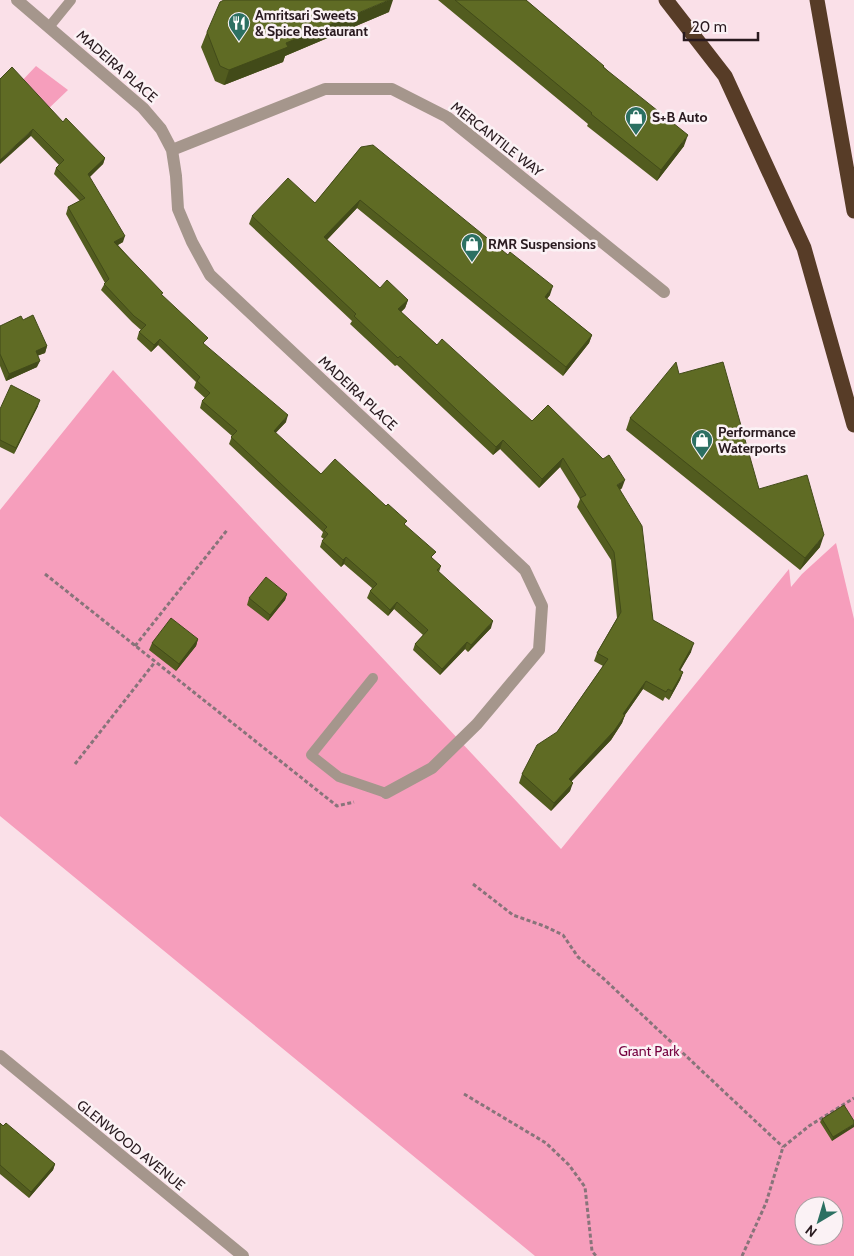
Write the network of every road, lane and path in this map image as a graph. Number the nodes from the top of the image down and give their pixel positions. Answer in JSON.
{"nodes":[{"id":1,"x":16,"y":0,"type":"edge"},
{"id":2,"x":71,"y":0,"type":"edge"},
{"id":3,"x":666,"y":0,"type":"edge"},
{"id":4,"x":817,"y":0,"type":"edge"},
{"id":5,"x":49,"y":27,"type":"junction"},
{"id":6,"x":172,"y":150,"type":"junction"},
{"id":7,"x":854,"y":211,"type":"edge"},
{"id":8,"x":664,"y":292,"type":"dead end"},
{"id":9,"x":854,"y":425,"type":"edge"},
{"id":10,"x":228,"y":529,"type":"dead end"},
{"id":11,"x":45,"y":574,"type":"dead end"},
{"id":12,"x":135,"y":646,"type":"junction"},
{"id":13,"x":155,"y":662,"type":"junction"},
{"id":14,"x":373,"y":678,"type":"dead end"},
{"id":15,"x":75,"y":764,"type":"dead end"},
{"id":16,"x":386,"y":793,"type":"junction"},
{"id":17,"x":473,"y":884,"type":"dead end"},
{"id":18,"x":0,"y":1056,"type":"edge"},
{"id":19,"x":464,"y":1094,"type":"dead end"},
{"id":20,"x":854,"y":1098,"type":"edge"},
{"id":21,"x":783,"y":1147,"type":"junction"},
{"id":22,"x":243,"y":1256,"type":"edge"},
{"id":23,"x":596,"y":1256,"type":"edge"},
{"id":24,"x":742,"y":1256,"type":"edge"}],
"edges":[{"from":1,"to":5,"type":"street","name":"MADEIRA PLACE"},
{"from":2,"to":5,"type":"lane"},
{"from":3,"to":9,"type":"highway"},
{"from":4,"to":7,"type":"highway"},
{"from":5,"to":6,"type":"street","name":"MADEIRA PLACE"},
{"from":6,"to":8,"type":"street","name":"MERCANTILE WAY"},
{"from":6,"to":16,"type":"street","name":"MADEIRA PLACE"},
{"from":10,"to":12,"type":"path"},
{"from":11,"to":12,"type":"path"},
{"from":12,"to":13,"type":"path"},
{"from":13,"to":15,"type":"path"},
{"from":13,"to":16,"type":"path"},
{"from":14,"to":16,"type":"lane"},
{"from":17,"to":21,"type":"path"},
{"from":18,"to":22,"type":"street","name":"GLENWOOD AVENUE"},
{"from":19,"to":23,"type":"path"},
{"from":20,"to":21,"type":"path"},
{"from":21,"to":24,"type":"path"}]}
